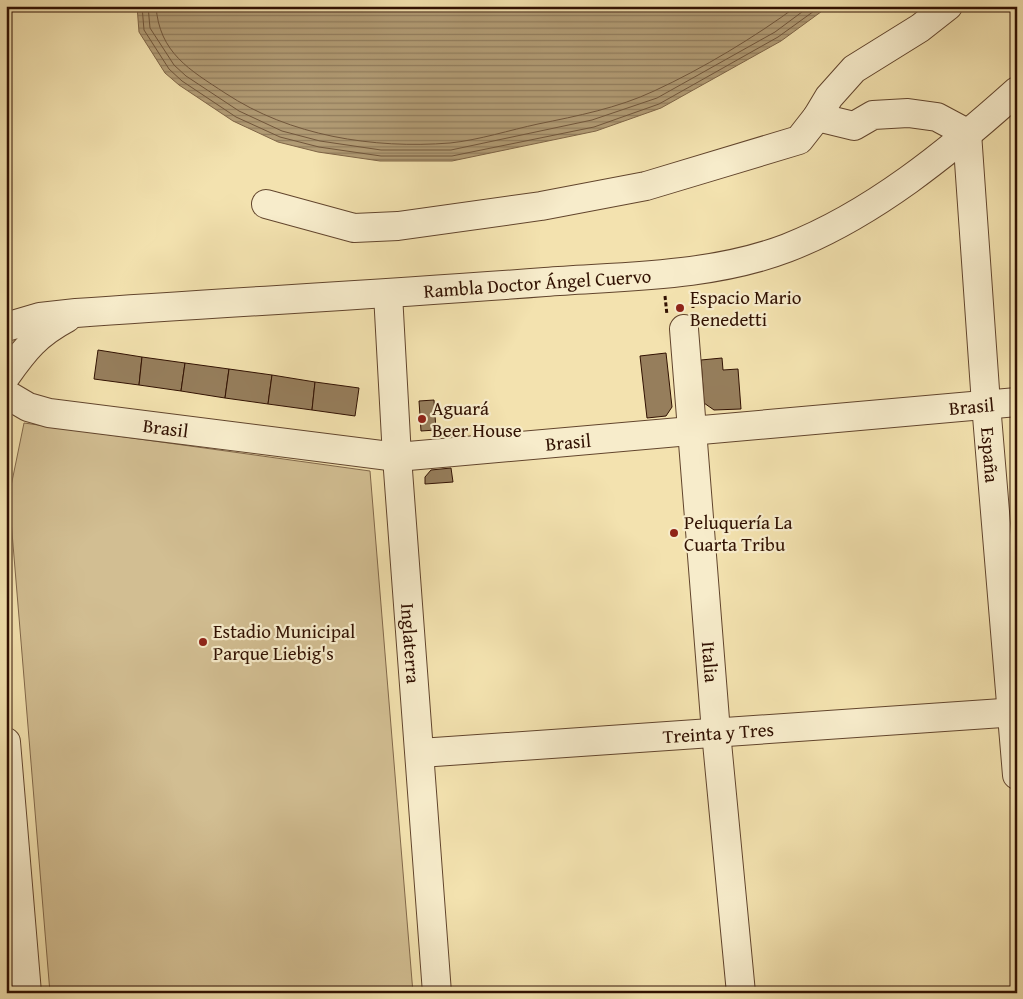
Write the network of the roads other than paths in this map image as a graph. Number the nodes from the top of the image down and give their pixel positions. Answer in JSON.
{"nodes":[{"id":1,"x":948,"y":6,"type":"edge"},
{"id":2,"x":1017,"y":91,"type":"edge"},
{"id":3,"x":818,"y":117,"type":"junction"},
{"id":4,"x":967,"y":134,"type":"junction"},
{"id":5,"x":266,"y":204,"type":"dead end"},
{"id":6,"x":388,"y":294,"type":"junction"},
{"id":7,"x":76,"y":313,"type":"junction"},
{"id":8,"x":6,"y":327,"type":"edge"},
{"id":9,"x":684,"y":329,"type":"dead end"},
{"id":10,"x":6,"y":376,"type":"edge"},
{"id":11,"x":6,"y":394,"type":"edge"},
{"id":12,"x":1017,"y":402,"type":"edge"},
{"id":13,"x":986,"y":404,"type":"junction"},
{"id":14,"x":691,"y":432,"type":"junction"},
{"id":15,"x":397,"y":457,"type":"junction"},
{"id":16,"x":1015,"y":712,"type":"edge"},
{"id":17,"x":716,"y":732,"type":"junction"},
{"id":18,"x":6,"y":742,"type":"edge"},
{"id":19,"x":420,"y":753,"type":"junction"},
{"id":20,"x":1017,"y":776,"type":"edge"},
{"id":21,"x":27,"y":993,"type":"edge"},
{"id":22,"x":437,"y":993,"type":"edge"},
{"id":23,"x":741,"y":993,"type":"edge"}],
"edges":[{"from":1,"to":3,"type":"street"},
{"from":2,"to":4,"type":"street","name":"Rambla Doctor Ángel Cuervo"},
{"from":3,"to":4,"type":"street"},
{"from":3,"to":5,"type":"street"},
{"from":4,"to":6,"type":"street","name":"Rambla Doctor Ángel Cuervo"},
{"from":4,"to":13,"type":"street","name":"España"},
{"from":6,"to":7,"type":"street","name":"Rambla Doctor Ángel Cuervo"},
{"from":6,"to":15,"type":"street","name":"Inglaterra"},
{"from":7,"to":8,"type":"street","name":"Rambla Doctor Ángel Cuervo"},
{"from":7,"to":10,"type":"street"},
{"from":9,"to":14,"type":"street","name":"Italia"},
{"from":11,"to":15,"type":"street","name":"Brasil"},
{"from":12,"to":13,"type":"street","name":"Brasil"},
{"from":13,"to":14,"type":"street","name":"Brasil"},
{"from":13,"to":16,"type":"street","name":"España"},
{"from":14,"to":15,"type":"street","name":"Brasil"},
{"from":14,"to":17,"type":"street","name":"Italia"},
{"from":15,"to":19,"type":"street","name":"Inglaterra"},
{"from":16,"to":17,"type":"street","name":"Treinta y Tres"},
{"from":16,"to":20,"type":"street","name":"España"},
{"from":17,"to":19,"type":"street","name":"Treinta y Tres"},
{"from":17,"to":23,"type":"street","name":"Italia"},
{"from":18,"to":21,"type":"street"},
{"from":19,"to":22,"type":"street","name":"Inglaterra"}]}
